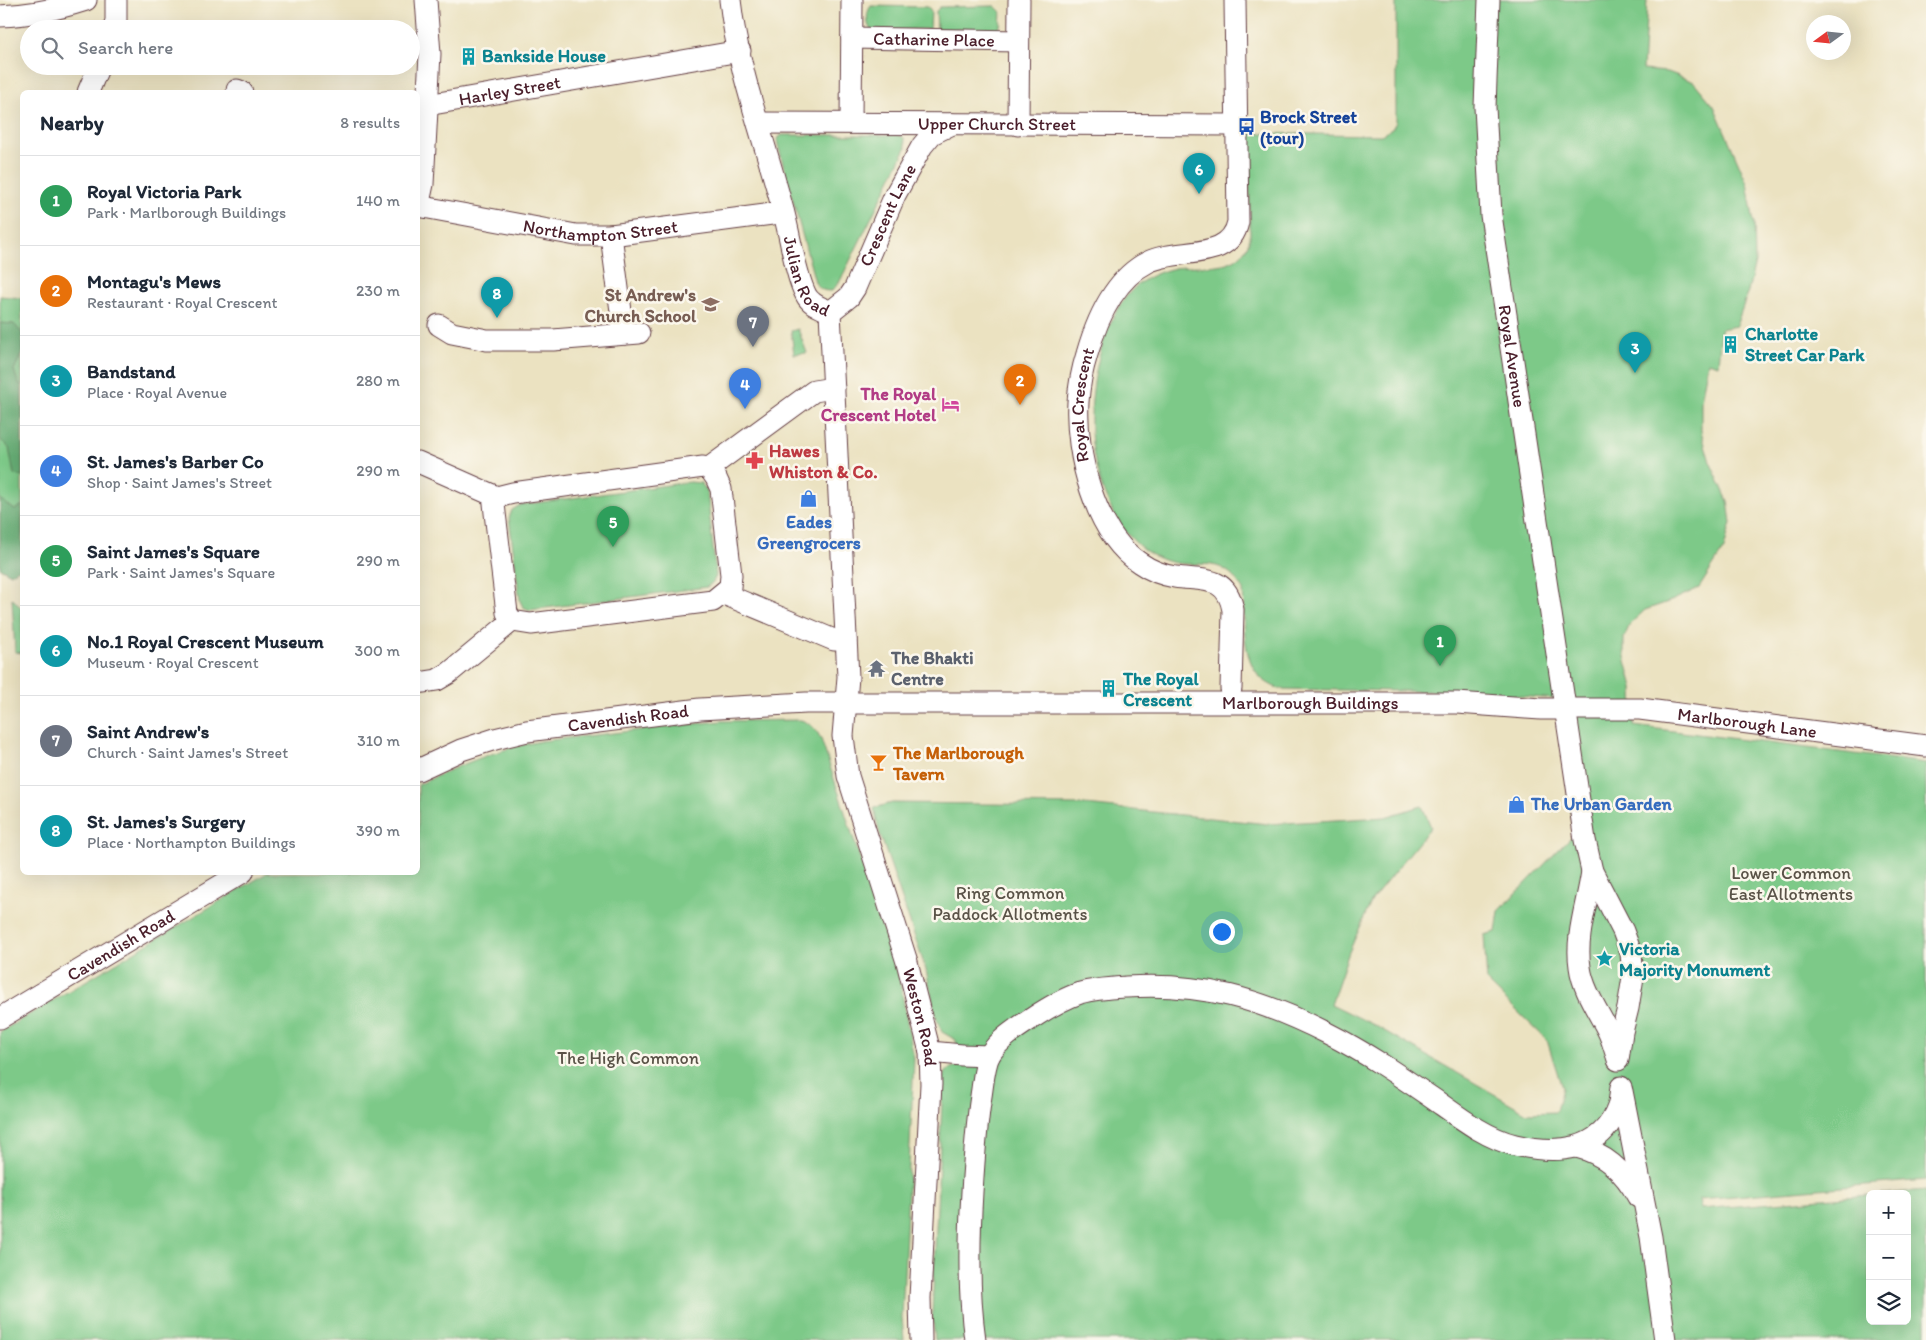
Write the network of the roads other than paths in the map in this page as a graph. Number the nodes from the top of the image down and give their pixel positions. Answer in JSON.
{"nodes":[{"id":1,"x":86,"y":0,"type":"edge"},
{"id":2,"x":116,"y":0,"type":"edge"},
{"id":3,"x":426,"y":0,"type":"edge"},
{"id":4,"x":730,"y":0,"type":"edge"},
{"id":5,"x":852,"y":0,"type":"edge"},
{"id":6,"x":1019,"y":0,"type":"edge"},
{"id":7,"x":1235,"y":0,"type":"edge"},
{"id":8,"x":1489,"y":0,"type":"edge"},
{"id":9,"x":0,"y":16,"type":"edge"},
{"id":10,"x":116,"y":20,"type":"edge"},
{"id":11,"x":852,"y":38,"type":"junction"},
{"id":12,"x":1018,"y":41,"type":"junction"},
{"id":13,"x":740,"y":51,"type":"junction"},
{"id":14,"x":95,"y":75,"type":"edge"},
{"id":15,"x":89,"y":90,"type":"edge"},
{"id":16,"x":427,"y":105,"type":"junction"},
{"id":17,"x":758,"y":122,"type":"junction"},
{"id":18,"x":850,"y":122,"type":"junction"},
{"id":19,"x":952,"y":124,"type":"junction"},
{"id":20,"x":1018,"y":124,"type":"junction"},
{"id":21,"x":1236,"y":125,"type":"junction"},
{"id":22,"x":420,"y":197,"type":"edge"},
{"id":23,"x":420,"y":206,"type":"edge"},
{"id":24,"x":783,"y":211,"type":"junction"},
{"id":25,"x":611,"y":235,"type":"junction"},
{"id":26,"x":830,"y":312,"type":"junction"},
{"id":27,"x":439,"y":325,"type":"dead end"},
{"id":28,"x":834,"y":388,"type":"junction"},
{"id":29,"x":420,"y":463,"type":"edge"},
{"id":30,"x":709,"y":468,"type":"junction"},
{"id":31,"x":497,"y":497,"type":"junction"},
{"id":32,"x":724,"y":594,"type":"junction"},
{"id":33,"x":512,"y":621,"type":"junction"},
{"id":34,"x":846,"y":640,"type":"junction"},
{"id":35,"x":420,"y":683,"type":"edge"},
{"id":36,"x":1231,"y":689,"type":"dead end"},
{"id":37,"x":845,"y":704,"type":"junction"},
{"id":38,"x":1566,"y":709,"type":"junction"},
{"id":39,"x":1926,"y":746,"type":"edge"},
{"id":40,"x":420,"y":769,"type":"edge"},
{"id":41,"x":1592,"y":871,"type":"junction"},
{"id":42,"x":239,"y":875,"type":"edge"},
{"id":43,"x":0,"y":1018,"type":"edge"},
{"id":44,"x":930,"y":1052,"type":"junction"},
{"id":45,"x":989,"y":1056,"type":"junction"},
{"id":46,"x":1618,"y":1060,"type":"junction"},
{"id":47,"x":1622,"y":1086,"type":"junction"},
{"id":48,"x":1577,"y":1147,"type":"junction"},
{"id":49,"x":1647,"y":1215,"type":"junction"},
{"id":50,"x":921,"y":1340,"type":"edge"},
{"id":51,"x":975,"y":1340,"type":"edge"},
{"id":52,"x":1665,"y":1340,"type":"edge"}],
"edges":[{"from":1,"to":9,"type":"street"},
{"from":2,"to":10,"type":"street"},
{"from":3,"to":16,"type":"street"},
{"from":4,"to":13,"type":"street","name":"Julian Road"},
{"from":5,"to":11,"type":"street"},
{"from":6,"to":12,"type":"street","name":"Catharine Place"},
{"from":7,"to":21,"type":"street","name":"Royal Crescent"},
{"from":8,"to":38,"type":"street","name":"Royal Avenue"},
{"from":11,"to":12,"type":"street","name":"Catharine Place"},
{"from":11,"to":18,"type":"street"},
{"from":12,"to":20,"type":"street","name":"Catharine Place"},
{"from":13,"to":16,"type":"street","name":"Harley Street"},
{"from":13,"to":17,"type":"street","name":"Julian Road"},
{"from":14,"to":15,"type":"street"},
{"from":16,"to":22,"type":"street"},
{"from":17,"to":18,"type":"street","name":"Upper Church Street"},
{"from":17,"to":24,"type":"street","name":"Julian Road"},
{"from":18,"to":19,"type":"street","name":"Upper Church Street"},
{"from":19,"to":20,"type":"street","name":"Upper Church Street"},
{"from":19,"to":26,"type":"street","name":"Crescent Lane"},
{"from":20,"to":21,"type":"street","name":"Upper Church Street"},
{"from":21,"to":36,"type":"street","name":"Royal Crescent"},
{"from":23,"to":25,"type":"street","name":"Northampton Street"},
{"from":24,"to":25,"type":"street","name":"Northampton Street"},
{"from":24,"to":26,"type":"street","name":"Julian Road"},
{"from":25,"to":27,"type":"street"},
{"from":26,"to":28,"type":"street","name":"Julian Road"},
{"from":28,"to":30,"type":"street"},
{"from":28,"to":34,"type":"street","name":"Julian Road"},
{"from":29,"to":31,"type":"street"},
{"from":30,"to":31,"type":"street"},
{"from":30,"to":32,"type":"street"},
{"from":31,"to":33,"type":"street"},
{"from":32,"to":33,"type":"street"},
{"from":32,"to":34,"type":"street"},
{"from":33,"to":35,"type":"street"},
{"from":34,"to":37,"type":"street","name":"Julian Road"},
{"from":37,"to":38,"type":"street","name":"Marlborough Buildings"},
{"from":37,"to":40,"type":"street","name":"Cavendish Road"},
{"from":37,"to":44,"type":"street","name":"Weston Road"},
{"from":38,"to":39,"type":"street","name":"Marlborough Lane"},
{"from":38,"to":41,"type":"street","name":"Royal Avenue"},
{"from":41,"to":46,"type":"street"},
{"from":41,"to":46,"type":"street"},
{"from":42,"to":43,"type":"street","name":"Cavendish Road"},
{"from":44,"to":45,"type":"street"},
{"from":44,"to":50,"type":"street","name":"Weston Road"},
{"from":45,"to":48,"type":"street"},
{"from":45,"to":51,"type":"street"},
{"from":46,"to":47,"type":"street"},
{"from":47,"to":48,"type":"street"},
{"from":47,"to":49,"type":"street"},
{"from":48,"to":49,"type":"street"},
{"from":49,"to":52,"type":"street"}]}
